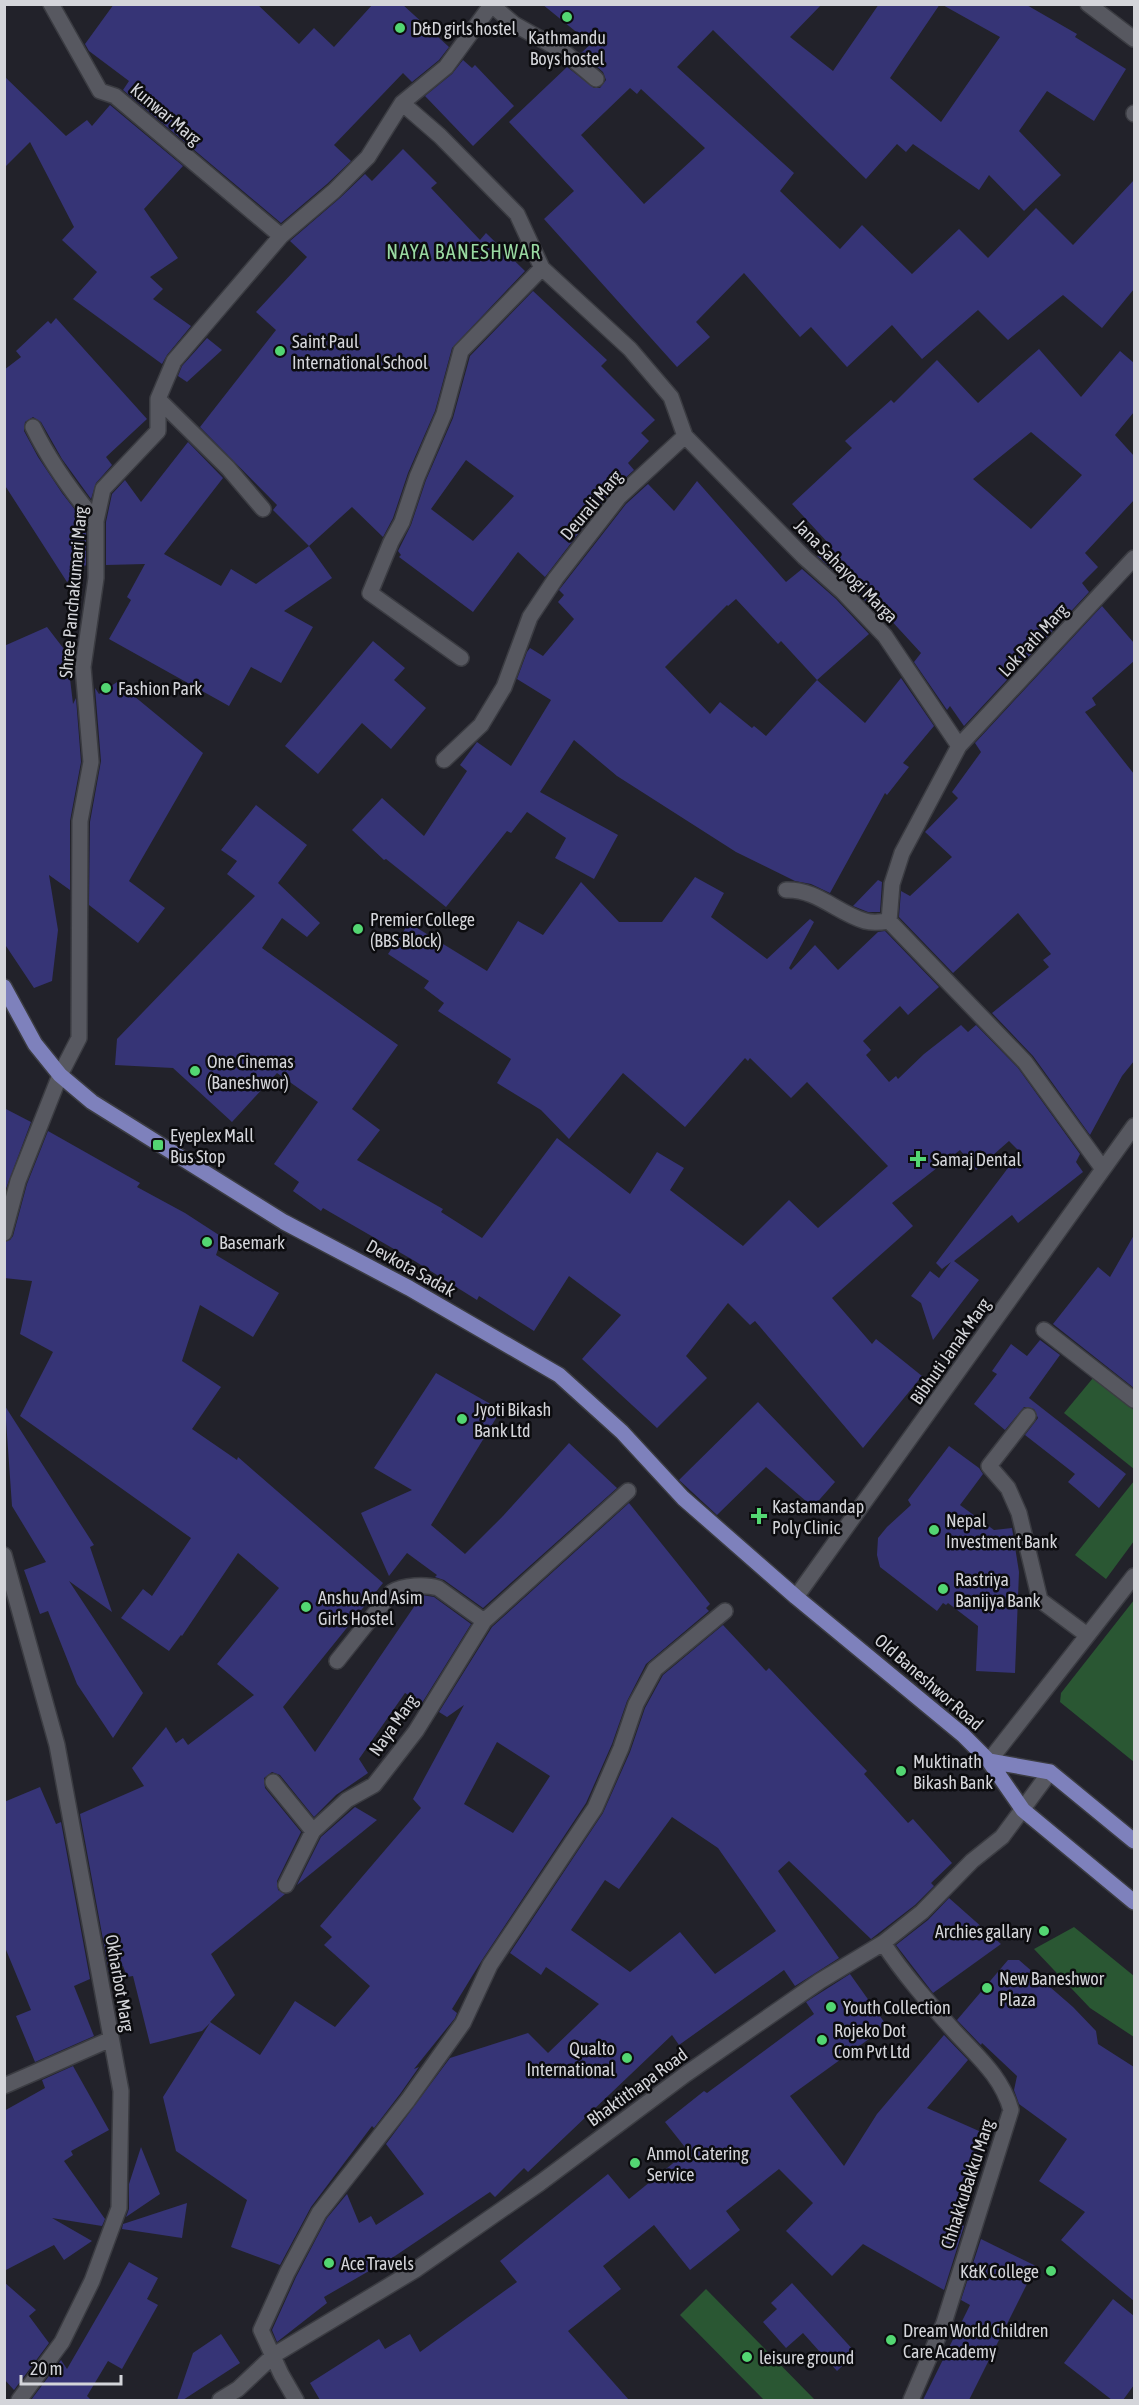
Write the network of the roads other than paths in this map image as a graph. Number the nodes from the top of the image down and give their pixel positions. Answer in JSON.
{"nodes":[{"id":1,"x":51,"y":4,"type":"edge"},
{"id":2,"x":1088,"y":4,"type":"edge"},
{"id":3,"x":492,"y":5,"type":"edge"},
{"id":4,"x":1134,"y":39,"type":"edge"},
{"id":5,"x":596,"y":79,"type":"dead end"},
{"id":6,"x":402,"y":102,"type":"junction"},
{"id":7,"x":281,"y":236,"type":"junction"},
{"id":8,"x":542,"y":268,"type":"junction"},
{"id":9,"x":158,"y":399,"type":"junction"},
{"id":10,"x":33,"y":427,"type":"dead end"},
{"id":11,"x":685,"y":436,"type":"junction"},
{"id":12,"x":263,"y":509,"type":"dead end"},
{"id":13,"x":96,"y":521,"type":"junction"},
{"id":14,"x":1134,"y":558,"type":"edge"},
{"id":15,"x":461,"y":658,"type":"dead end"},
{"id":16,"x":959,"y":746,"type":"junction"},
{"id":17,"x":444,"y":760,"type":"dead end"},
{"id":18,"x":786,"y":890,"type":"dead end"},
{"id":19,"x":889,"y":921,"type":"junction"},
{"id":20,"x":4,"y":987,"type":"edge"},
{"id":21,"x":60,"y":1074,"type":"junction"},
{"id":22,"x":1134,"y":1126,"type":"edge"},
{"id":23,"x":1103,"y":1169,"type":"junction"},
{"id":24,"x":4,"y":1233,"type":"edge"},
{"id":25,"x":1044,"y":1330,"type":"dead end"},
{"id":26,"x":1134,"y":1400,"type":"edge"},
{"id":27,"x":1028,"y":1416,"type":"dead end"},
{"id":28,"x":628,"y":1491,"type":"dead end"},
{"id":29,"x":5,"y":1556,"type":"edge"},
{"id":30,"x":1134,"y":1576,"type":"edge"},
{"id":31,"x":796,"y":1597,"type":"junction"},
{"id":32,"x":725,"y":1611,"type":"dead end"},
{"id":33,"x":484,"y":1621,"type":"junction"},
{"id":34,"x":1087,"y":1635,"type":"junction"},
{"id":35,"x":337,"y":1661,"type":"dead end"},
{"id":36,"x":989,"y":1761,"type":"junction"},
{"id":37,"x":1050,"y":1772,"type":"junction"},
{"id":38,"x":273,"y":1782,"type":"dead end"},
{"id":39,"x":1023,"y":1810,"type":"junction"},
{"id":40,"x":313,"y":1831,"type":"junction"},
{"id":41,"x":1134,"y":1841,"type":"edge"},
{"id":42,"x":286,"y":1885,"type":"dead end"},
{"id":43,"x":1134,"y":1902,"type":"edge"},
{"id":44,"x":883,"y":1943,"type":"junction"},
{"id":45,"x":111,"y":2039,"type":"junction"},
{"id":46,"x":4,"y":2086,"type":"edge"},
{"id":47,"x":274,"y":2355,"type":"junction"},
{"id":48,"x":19,"y":2400,"type":"edge"},
{"id":49,"x":220,"y":2400,"type":"edge"},
{"id":50,"x":296,"y":2400,"type":"edge"},
{"id":51,"x":911,"y":2400,"type":"edge"}],
"edges":[{"from":1,"to":7,"type":"street","name":"Kunwar Marg"},
{"from":2,"to":4,"type":"street"},
{"from":3,"to":5,"type":"street"},
{"from":3,"to":6,"type":"street","name":"Shree Panchakumari Marg"},
{"from":6,"to":7,"type":"street","name":"Shree Panchakumari Marg"},
{"from":6,"to":8,"type":"street","name":"Jana Sahayogi Marga"},
{"from":7,"to":9,"type":"street","name":"Shree Panchakumari Marg"},
{"from":8,"to":11,"type":"street","name":"Jana Sahayogi Marga"},
{"from":8,"to":15,"type":"street"},
{"from":9,"to":12,"type":"street"},
{"from":9,"to":13,"type":"street","name":"Shree Panchakumari Marg"},
{"from":10,"to":13,"type":"street"},
{"from":11,"to":16,"type":"street","name":"Jana Sahayogi Marga"},
{"from":11,"to":17,"type":"street","name":"Deurali Marg"},
{"from":13,"to":21,"type":"street","name":"Shree Panchakumari Marg"},
{"from":14,"to":16,"type":"street","name":"Lok Path Marg"},
{"from":16,"to":19,"type":"street"},
{"from":18,"to":19,"type":"street"},
{"from":19,"to":23,"type":"street"},
{"from":20,"to":21,"type":"main road","name":"Devkota Sadak"},
{"from":21,"to":24,"type":"street"},
{"from":21,"to":31,"type":"main road","name":"Devkota Sadak"},
{"from":22,"to":23,"type":"street","name":"Bibhuti Janak Marg"},
{"from":23,"to":31,"type":"street","name":"Bibhuti Janak Marg"},
{"from":25,"to":26,"type":"street"},
{"from":27,"to":34,"type":"street"},
{"from":28,"to":33,"type":"street","name":"Naya Marg"},
{"from":29,"to":45,"type":"street","name":"Okharbot Marg"},
{"from":30,"to":34,"type":"street"},
{"from":31,"to":36,"type":"main road","name":"Old Baneshwor Road"},
{"from":32,"to":47,"type":"street"},
{"from":33,"to":35,"type":"street"},
{"from":33,"to":40,"type":"street","name":"Naya Marg"},
{"from":34,"to":36,"type":"street"},
{"from":36,"to":37,"type":"main road"},
{"from":36,"to":39,"type":"main road","name":"Old Baneshwor Road"},
{"from":37,"to":39,"type":"street","name":"Bhaktithapa Road"},
{"from":37,"to":41,"type":"main road"},
{"from":38,"to":40,"type":"street"},
{"from":39,"to":43,"type":"main road","name":"Old Baneshwor Road"},
{"from":39,"to":44,"type":"street","name":"Bhaktithapa Road"},
{"from":40,"to":42,"type":"street","name":"Naya Marg"},
{"from":44,"to":47,"type":"street","name":"Bhaktithapa Road"},
{"from":44,"to":51,"type":"street","name":"ChhakkuBakku Marg"},
{"from":45,"to":46,"type":"street"},
{"from":45,"to":48,"type":"street","name":"Okharbot Marg"},
{"from":47,"to":49,"type":"street","name":"Bhaktithapa Road"},
{"from":47,"to":50,"type":"street"}]}
